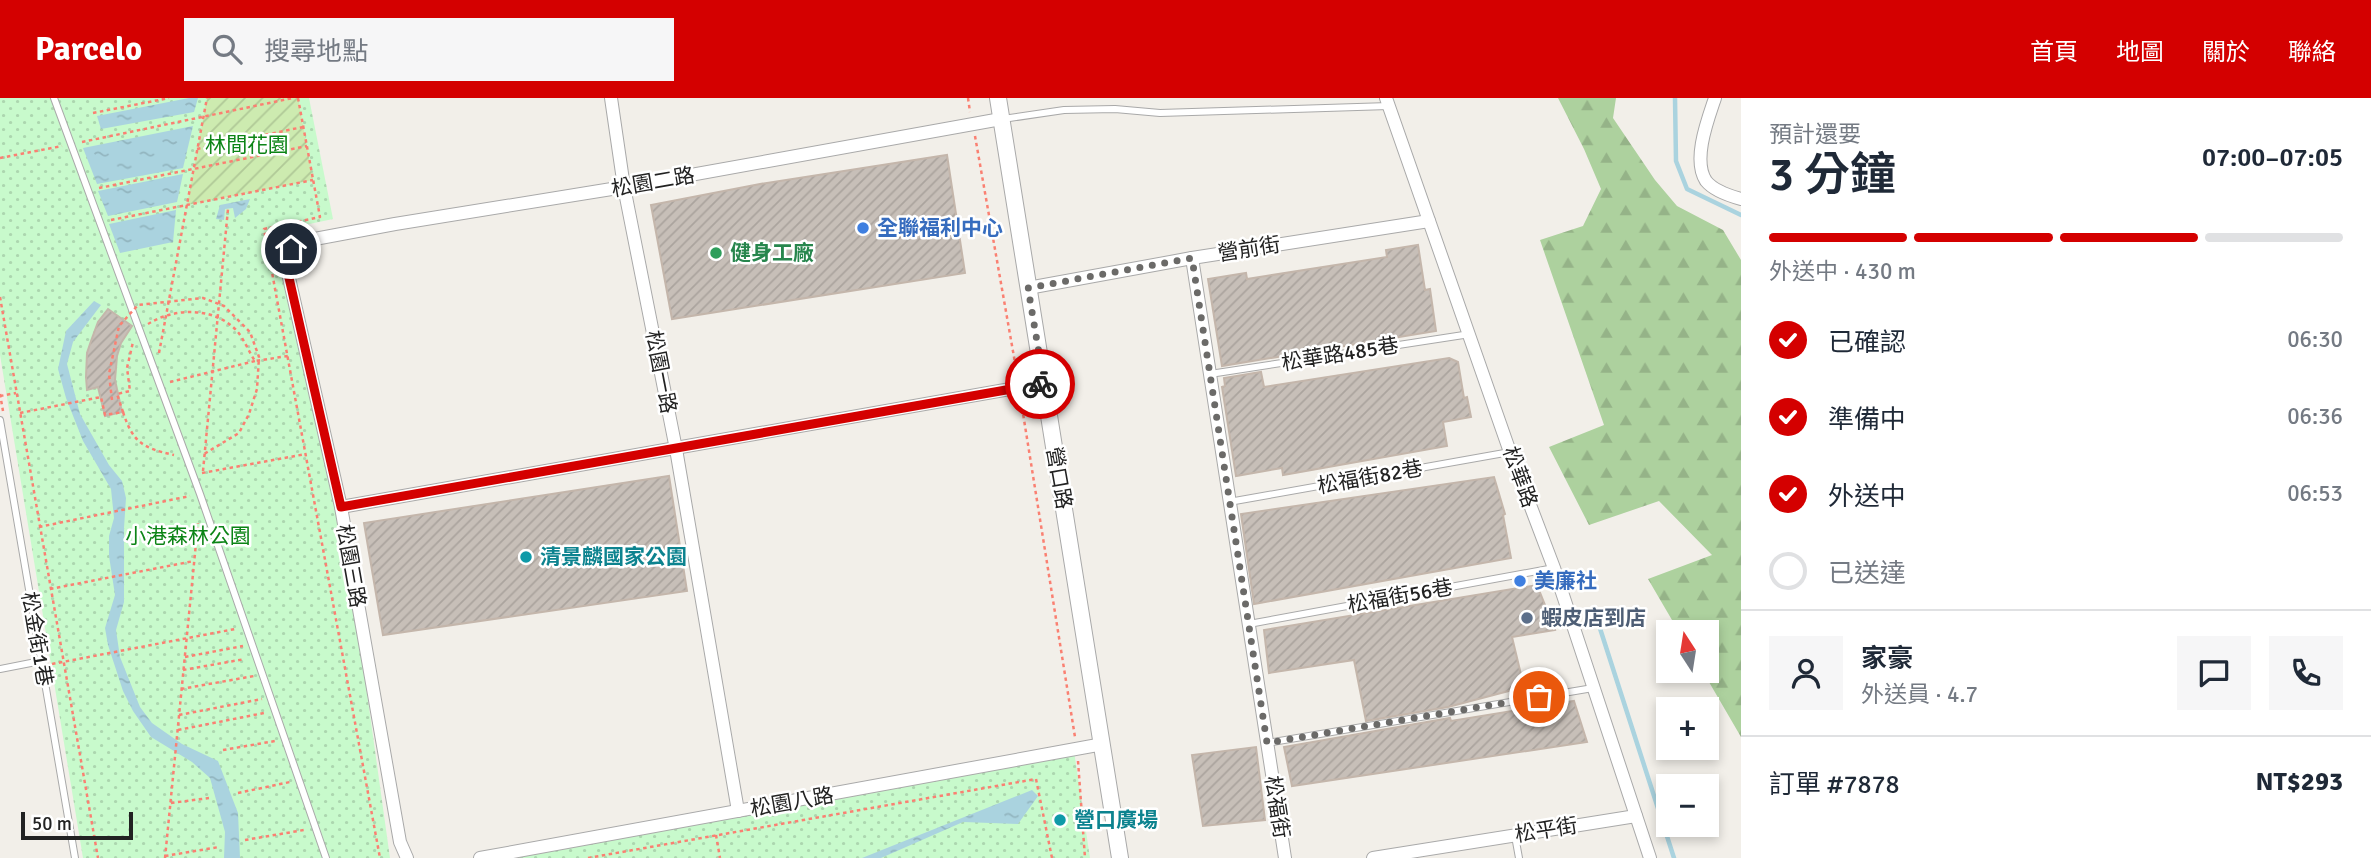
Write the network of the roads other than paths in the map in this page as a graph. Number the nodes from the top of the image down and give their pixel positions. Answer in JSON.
{"nodes":[{"id":1,"x":54,"y":98,"type":"edge"},
{"id":2,"x":611,"y":98,"type":"edge"},
{"id":3,"x":998,"y":98,"type":"edge"},
{"id":4,"x":1715,"y":98,"type":"edge"},
{"id":5,"x":1388,"y":102,"type":"edge"},
{"id":6,"x":1001,"y":119,"type":"junction"},
{"id":7,"x":624,"y":187,"type":"junction"},
{"id":8,"x":1741,"y":199,"type":"edge"},
{"id":9,"x":1429,"y":221,"type":"junction"},
{"id":10,"x":304,"y":241,"type":"joint"},
{"id":11,"x":1192,"y":258,"type":"junction"},
{"id":12,"x":1028,"y":288,"type":"junction"},
{"id":13,"x":1469,"y":334,"type":"junction"},
{"id":14,"x":1210,"y":374,"type":"junction"},
{"id":15,"x":1044,"y":383,"type":"junction"},
{"id":16,"x":0,"y":420,"type":"edge"},
{"id":17,"x":676,"y":449,"type":"junction"},
{"id":18,"x":1510,"y":452,"type":"junction"},
{"id":19,"x":1229,"y":502,"type":"junction"},
{"id":20,"x":341,"y":507,"type":"junction"},
{"id":21,"x":1554,"y":568,"type":"junction"},
{"id":22,"x":1247,"y":624,"type":"junction"},
{"id":23,"x":42,"y":664,"type":"junction"},
{"id":24,"x":0,"y":669,"type":"edge"},
{"id":25,"x":1594,"y":688,"type":"junction"},
{"id":26,"x":1267,"y":743,"type":"junction"},
{"id":27,"x":1103,"y":744,"type":"junction"},
{"id":28,"x":738,"y":811,"type":"junction"},
{"id":29,"x":1636,"y":816,"type":"junction"},
{"id":30,"x":1515,"y":835,"type":"junction"},
{"id":31,"x":75,"y":858,"type":"edge"},
{"id":32,"x":326,"y":858,"type":"edge"},
{"id":33,"x":407,"y":858,"type":"edge"},
{"id":34,"x":480,"y":858,"type":"edge"},
{"id":35,"x":1121,"y":858,"type":"edge"},
{"id":36,"x":1285,"y":858,"type":"edge"},
{"id":37,"x":1373,"y":858,"type":"edge"},
{"id":38,"x":1520,"y":858,"type":"edge"},
{"id":39,"x":1650,"y":858,"type":"edge"}],
"edges":[{"from":1,"to":32,"type":"lane"},
{"from":2,"to":7,"type":"street","name":"松園一路"},
{"from":3,"to":6,"type":"street","name":"營口路"},
{"from":4,"to":8,"type":"street"},
{"from":5,"to":6,"type":"lane"},
{"from":5,"to":9,"type":"street","name":"松華路"},
{"from":6,"to":7,"type":"street","name":"松園二路"},
{"from":6,"to":12,"type":"street","name":"營口路"},
{"from":7,"to":10,"type":"street","name":"松園二路"},
{"from":7,"to":17,"type":"street","name":"松園一路"},
{"from":9,"to":11,"type":"street","name":"營前街"},
{"from":9,"to":13,"type":"street","name":"松華路"},
{"from":10,"to":20,"type":"street","name":"松園三路"},
{"from":11,"to":12,"type":"street","name":"營前街"},
{"from":11,"to":14,"type":"street","name":"松福街"},
{"from":12,"to":15,"type":"street","name":"營口路"},
{"from":13,"to":14,"type":"lane","name":"松華路485巷"},
{"from":13,"to":18,"type":"street","name":"松華路"},
{"from":14,"to":19,"type":"street","name":"松福街"},
{"from":15,"to":17,"type":"street"},
{"from":15,"to":27,"type":"street","name":"營口路"},
{"from":16,"to":23,"type":"lane","name":"松金街1巷"},
{"from":17,"to":20,"type":"street"},
{"from":17,"to":28,"type":"street","name":"松園一路"},
{"from":18,"to":19,"type":"lane","name":"松福街82巷"},
{"from":18,"to":21,"type":"street","name":"松華路"},
{"from":19,"to":22,"type":"street","name":"松福街"},
{"from":20,"to":33,"type":"street","name":"松園三路"},
{"from":21,"to":22,"type":"lane","name":"松福街56巷"},
{"from":21,"to":25,"type":"street","name":"松華路"},
{"from":22,"to":26,"type":"street","name":"松福街"},
{"from":23,"to":24,"type":"lane"},
{"from":23,"to":31,"type":"lane","name":"松金街1巷"},
{"from":25,"to":26,"type":"lane"},
{"from":25,"to":29,"type":"street","name":"松華路"},
{"from":26,"to":36,"type":"street","name":"松福街"},
{"from":27,"to":28,"type":"street","name":"松園八路"},
{"from":27,"to":35,"type":"street","name":"營口路"},
{"from":28,"to":34,"type":"street","name":"松園八路"},
{"from":29,"to":30,"type":"street","name":"松平街"},
{"from":29,"to":39,"type":"street","name":"松華路"},
{"from":30,"to":37,"type":"street","name":"松平街"},
{"from":30,"to":38,"type":"lane"}]}
